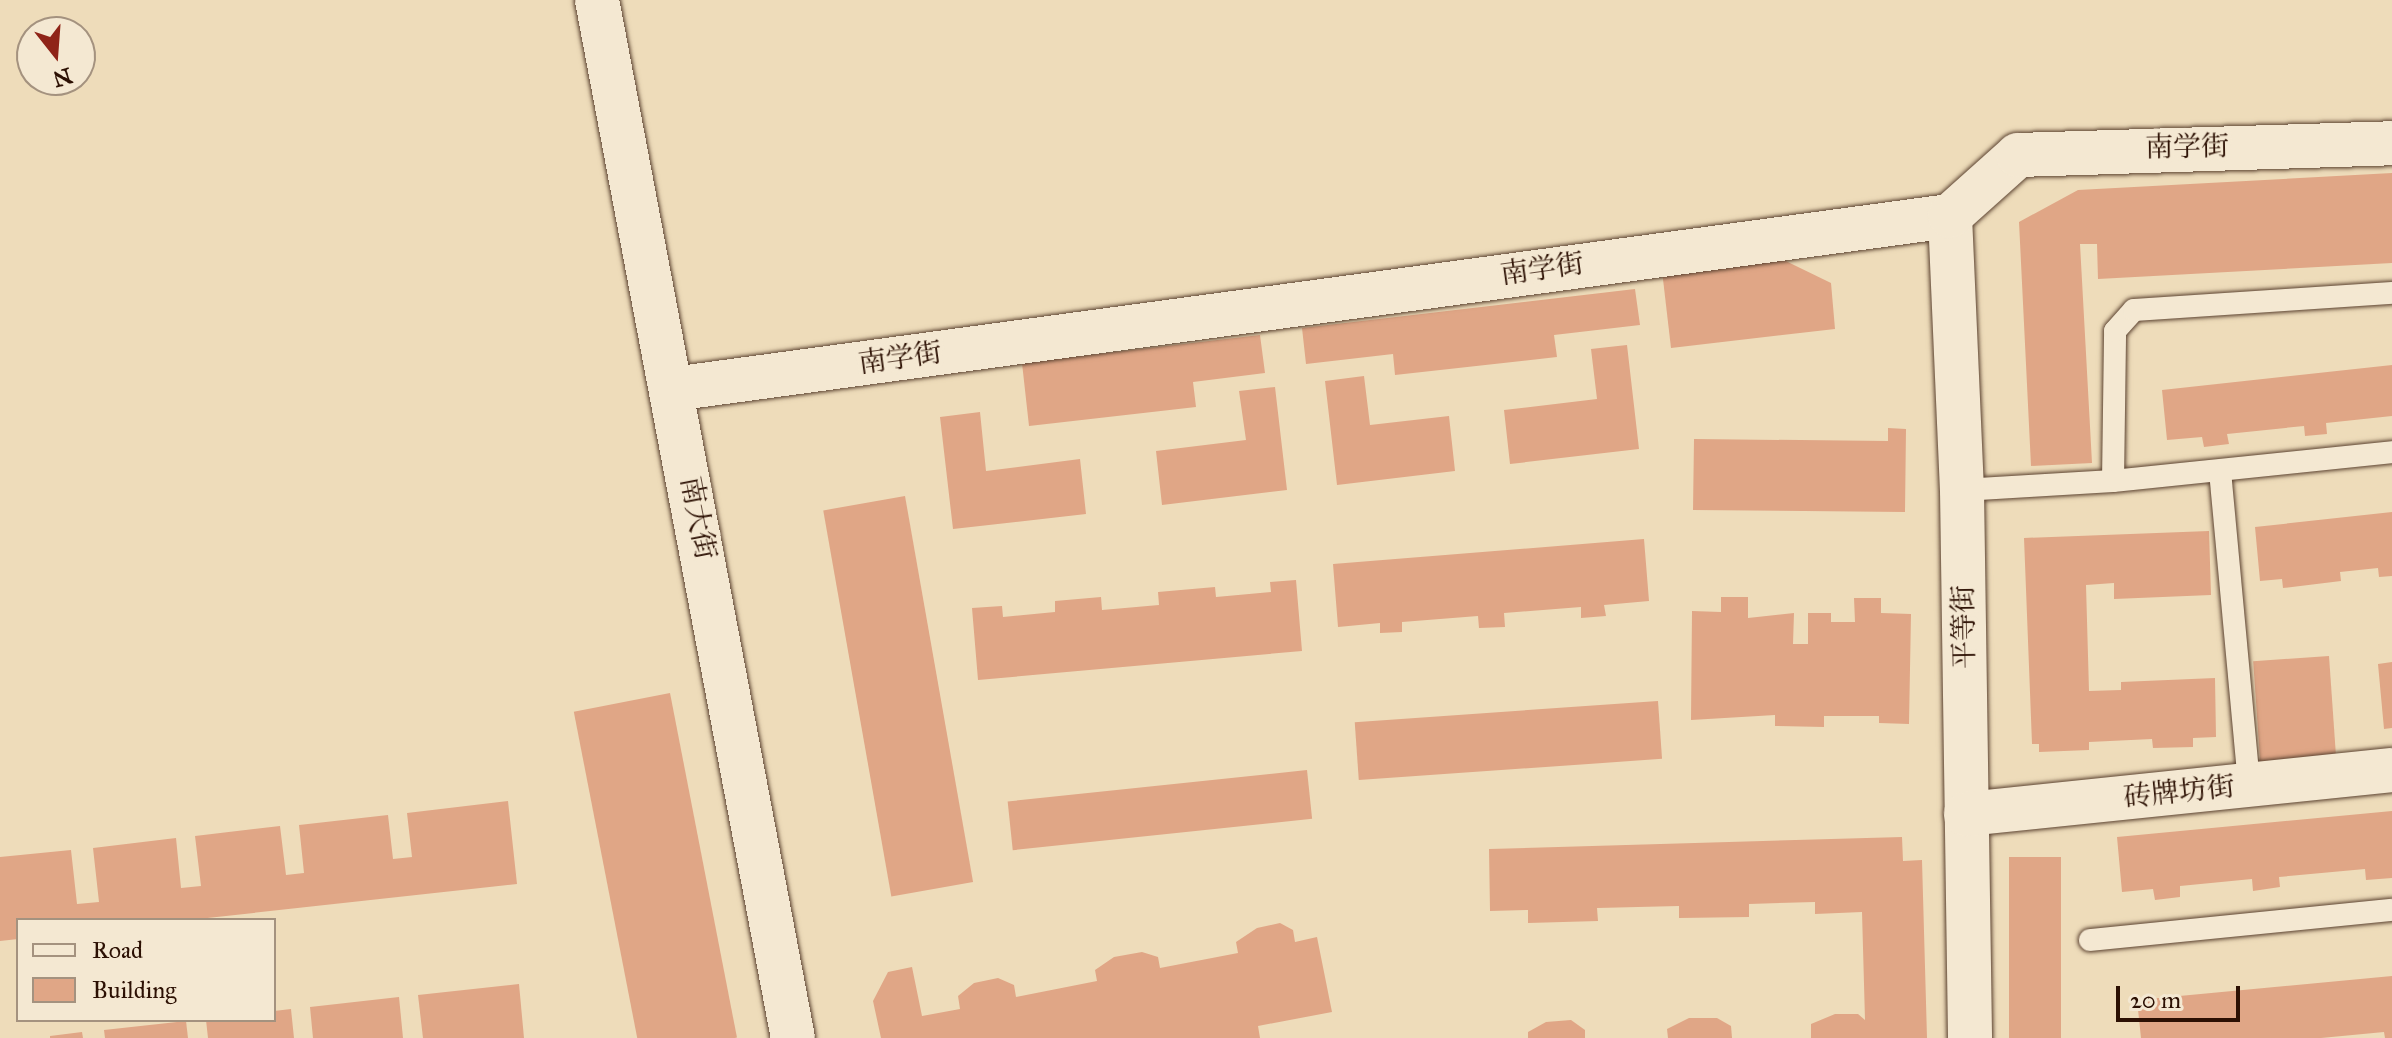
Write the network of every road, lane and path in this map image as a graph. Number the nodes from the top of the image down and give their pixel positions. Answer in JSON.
{"nodes":[{"id":1,"x":597,"y":0,"type":"edge"},
{"id":2,"x":2392,"y":143,"type":"edge"},
{"id":3,"x":1950,"y":216,"type":"junction"},
{"id":4,"x":2392,"y":293,"type":"edge"},
{"id":5,"x":673,"y":389,"type":"junction"},
{"id":6,"x":2392,"y":452,"type":"edge"},
{"id":7,"x":2220,"y":471,"type":"junction"},
{"id":8,"x":2113,"y":481,"type":"junction"},
{"id":9,"x":1962,"y":490,"type":"junction"},
{"id":10,"x":2392,"y":770,"type":"edge"},
{"id":11,"x":2249,"y":785,"type":"junction"},
{"id":12,"x":1966,"y":814,"type":"junction"},
{"id":13,"x":2392,"y":910,"type":"edge"},
{"id":14,"x":2090,"y":940,"type":"dead end"},
{"id":15,"x":793,"y":1038,"type":"edge"},
{"id":16,"x":1970,"y":1038,"type":"edge"}],
"edges":[{"from":1,"to":5,"type":"street","name":"南大街"},
{"from":2,"to":3,"type":"street","name":"南学街"},
{"from":3,"to":5,"type":"street","name":"南学街"},
{"from":3,"to":9,"type":"street","name":"平等街"},
{"from":4,"to":8,"type":"lane"},
{"from":5,"to":15,"type":"street","name":"南大街"},
{"from":6,"to":7,"type":"lane"},
{"from":7,"to":8,"type":"lane"},
{"from":7,"to":11,"type":"lane"},
{"from":8,"to":9,"type":"lane"},
{"from":9,"to":12,"type":"street","name":"平等街"},
{"from":10,"to":11,"type":"street","name":"砖牌坊街"},
{"from":11,"to":12,"type":"street","name":"砖牌坊街"},
{"from":12,"to":16,"type":"street","name":"平等街"},
{"from":13,"to":14,"type":"lane"}]}
